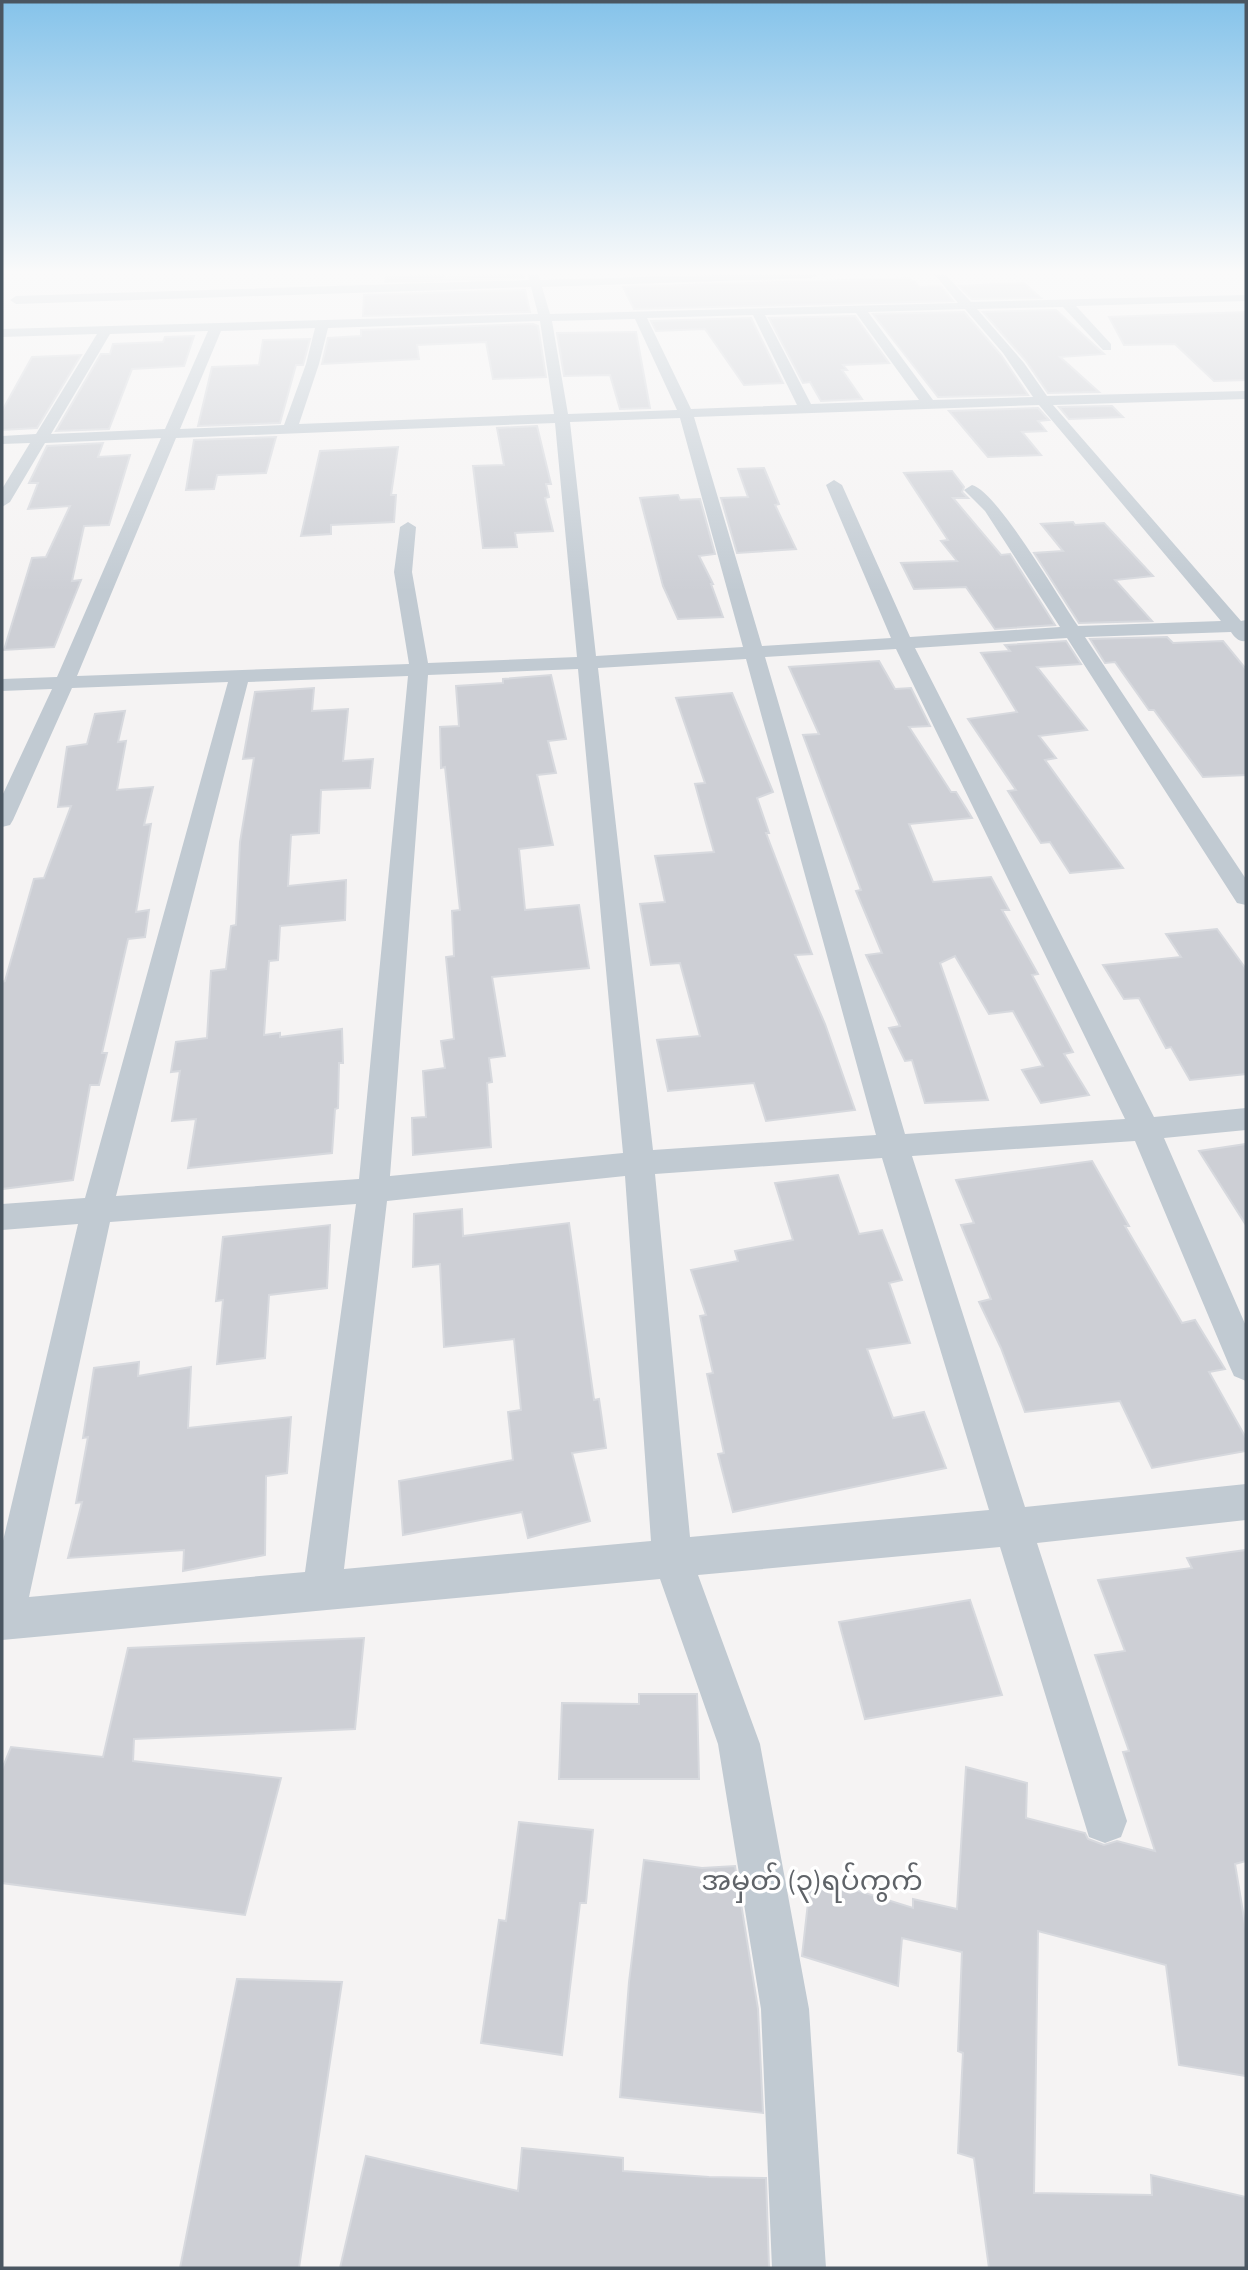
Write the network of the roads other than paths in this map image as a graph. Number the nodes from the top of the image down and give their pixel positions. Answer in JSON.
{"nodes":[{"id":1,"x":75,"y":381,"type":"edge"},
{"id":2,"x":192,"y":381,"type":"edge"},
{"id":3,"x":305,"y":381,"type":"edge"},
{"id":4,"x":556,"y":381,"type":"edge"},
{"id":5,"x":672,"y":381,"type":"edge"},
{"id":6,"x":792,"y":381,"type":"edge"},
{"id":7,"x":912,"y":381,"type":"edge"},
{"id":8,"x":1032,"y":381,"type":"edge"},
{"id":9,"x":1246,"y":395,"type":"edge"},
{"id":10,"x":1042,"y":400,"type":"junction"},
{"id":11,"x":929,"y":404,"type":"junction"},
{"id":12,"x":806,"y":409,"type":"junction"},
{"id":13,"x":686,"y":414,"type":"junction"},
{"id":14,"x":562,"y":418,"type":"junction"},
{"id":15,"x":290,"y":429,"type":"junction"},
{"id":16,"x":169,"y":434,"type":"junction"},
{"id":17,"x":40,"y":439,"type":"junction"},
{"id":18,"x":2,"y":440,"type":"edge"},
{"id":19,"x":834,"y":485,"type":"dead end"},
{"id":20,"x":972,"y":490,"type":"dead end"},
{"id":21,"x":2,"y":502,"type":"edge"},
{"id":22,"x":408,"y":527,"type":"dead end"},
{"id":23,"x":1243,"y":630,"type":"edge"},
{"id":24,"x":1074,"y":632,"type":"junction"},
{"id":25,"x":903,"y":643,"type":"junction"},
{"id":26,"x":754,"y":653,"type":"junction"},
{"id":27,"x":586,"y":663,"type":"junction"},
{"id":28,"x":419,"y":668,"type":"junction"},
{"id":29,"x":240,"y":675,"type":"junction"},
{"id":30,"x":65,"y":682,"type":"junction"},
{"id":31,"x":2,"y":685,"type":"edge"},
{"id":32,"x":2,"y":820,"type":"edge"},
{"id":33,"x":1246,"y":897,"type":"edge"},
{"id":34,"x":1246,"y":1119,"type":"edge"},
{"id":35,"x":1145,"y":1129,"type":"junction"},
{"id":36,"x":894,"y":1147,"type":"junction"},
{"id":37,"x":639,"y":1163,"type":"junction"},
{"id":38,"x":373,"y":1190,"type":"junction"},
{"id":39,"x":97,"y":1210,"type":"junction"},
{"id":40,"x":2,"y":1216,"type":"edge"},
{"id":41,"x":1246,"y":1365,"type":"edge"},
{"id":42,"x":1246,"y":1502,"type":"edge"},
{"id":43,"x":1011,"y":1527,"type":"junction"},
{"id":44,"x":672,"y":1557,"type":"junction"},
{"id":45,"x":323,"y":1589,"type":"junction"},
{"id":46,"x":3,"y":1620,"type":"edge"},
{"id":47,"x":1105,"y":1821,"type":"dead end"},
{"id":48,"x":799,"y":2268,"type":"edge"}],
"edges":[{"from":1,"to":17,"type":"street"},
{"from":2,"to":16,"type":"street"},
{"from":3,"to":15,"type":"street"},
{"from":4,"to":14,"type":"street"},
{"from":5,"to":13,"type":"street"},
{"from":6,"to":12,"type":"street"},
{"from":7,"to":11,"type":"street"},
{"from":8,"to":10,"type":"street"},
{"from":9,"to":10,"type":"street"},
{"from":10,"to":11,"type":"street"},
{"from":10,"to":23,"type":"street"},
{"from":11,"to":12,"type":"street"},
{"from":12,"to":13,"type":"street"},
{"from":13,"to":14,"type":"street"},
{"from":13,"to":26,"type":"street"},
{"from":14,"to":15,"type":"street"},
{"from":14,"to":27,"type":"street"},
{"from":15,"to":16,"type":"street"},
{"from":16,"to":17,"type":"street"},
{"from":16,"to":30,"type":"street"},
{"from":17,"to":18,"type":"street"},
{"from":17,"to":21,"type":"street"},
{"from":19,"to":25,"type":"street"},
{"from":20,"to":24,"type":"street"},
{"from":22,"to":28,"type":"street"},
{"from":23,"to":24,"type":"street"},
{"from":24,"to":25,"type":"street"},
{"from":24,"to":33,"type":"street"},
{"from":25,"to":26,"type":"street"},
{"from":25,"to":35,"type":"street"},
{"from":26,"to":27,"type":"street"},
{"from":26,"to":36,"type":"street"},
{"from":27,"to":28,"type":"street"},
{"from":27,"to":37,"type":"street"},
{"from":28,"to":29,"type":"street"},
{"from":28,"to":38,"type":"street"},
{"from":29,"to":30,"type":"street"},
{"from":29,"to":39,"type":"street"},
{"from":30,"to":31,"type":"street"},
{"from":30,"to":32,"type":"street"},
{"from":34,"to":35,"type":"street"},
{"from":35,"to":36,"type":"street"},
{"from":35,"to":41,"type":"street"},
{"from":36,"to":37,"type":"street"},
{"from":36,"to":43,"type":"street"},
{"from":37,"to":38,"type":"street"},
{"from":37,"to":44,"type":"street"},
{"from":38,"to":39,"type":"street"},
{"from":38,"to":45,"type":"street"},
{"from":39,"to":40,"type":"street"},
{"from":39,"to":46,"type":"street"},
{"from":42,"to":43,"type":"street"},
{"from":43,"to":44,"type":"street"},
{"from":43,"to":47,"type":"street"},
{"from":44,"to":45,"type":"street"},
{"from":44,"to":48,"type":"street"},
{"from":45,"to":46,"type":"street"}]}
